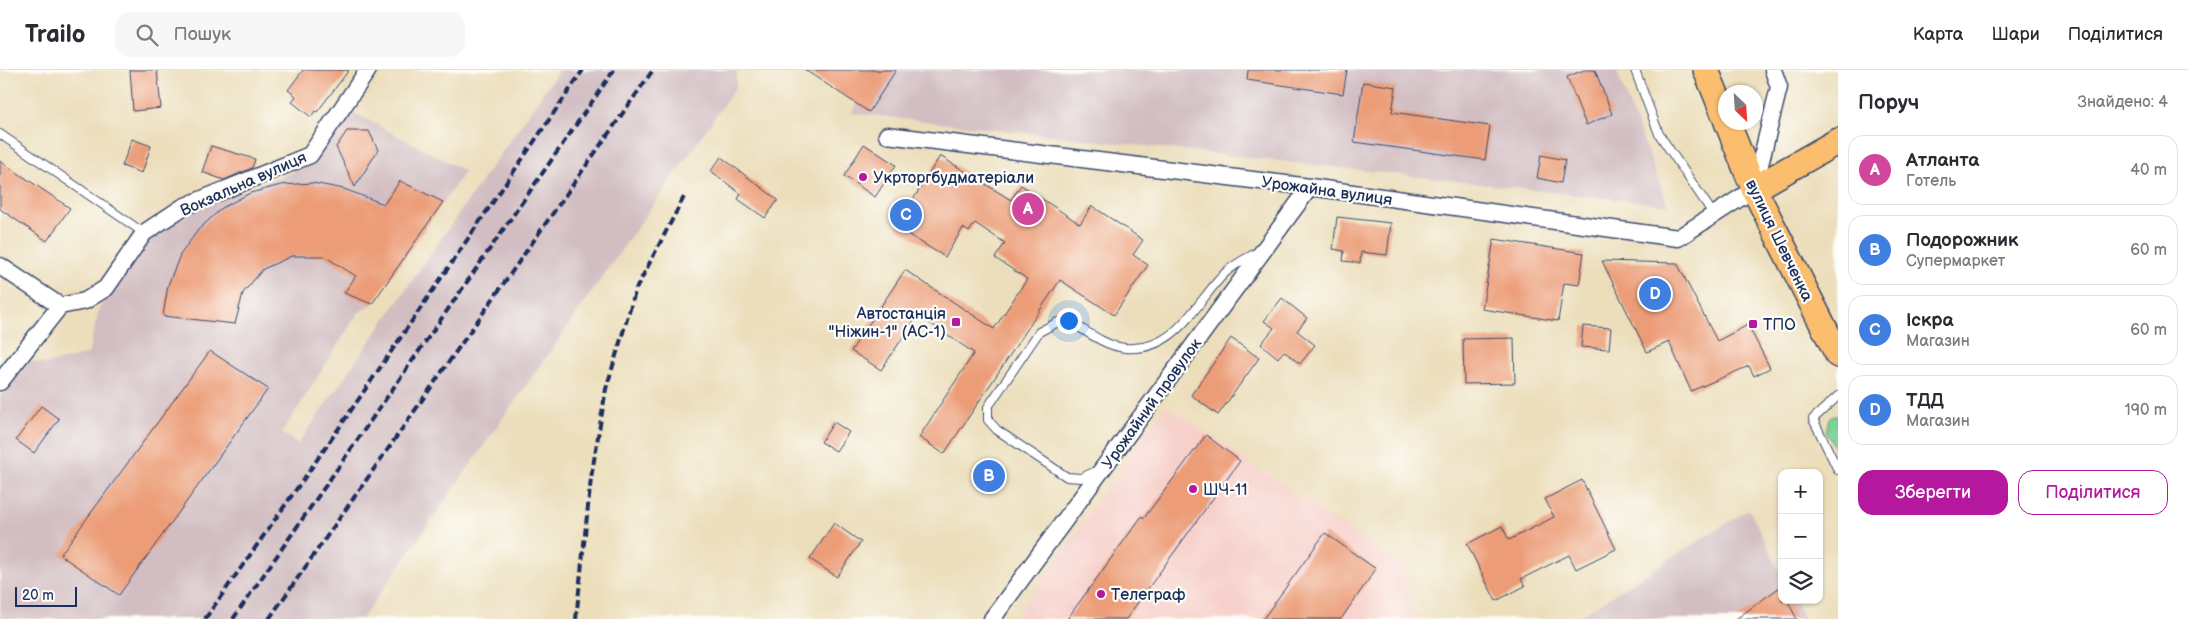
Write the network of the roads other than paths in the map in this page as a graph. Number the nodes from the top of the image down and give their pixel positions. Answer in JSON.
{"nodes":[{"id":1,"x":368,"y":70,"type":"edge"},
{"id":2,"x":1635,"y":70,"type":"edge"},
{"id":3,"x":1706,"y":70,"type":"edge"},
{"id":4,"x":1773,"y":70,"type":"edge"},
{"id":5,"x":1718,"y":101,"type":"edge"},
{"id":6,"x":1730,"y":130,"type":"edge"},
{"id":7,"x":0,"y":134,"type":"edge"},
{"id":8,"x":887,"y":135,"type":"dead end"},
{"id":9,"x":1838,"y":141,"type":"edge"},
{"id":10,"x":1310,"y":187,"type":"junction"},
{"id":11,"x":1754,"y":190,"type":"junction"},
{"id":12,"x":1714,"y":215,"type":"junction"},
{"id":13,"x":144,"y":233,"type":"junction"},
{"id":14,"x":1264,"y":249,"type":"junction"},
{"id":15,"x":0,"y":266,"type":"edge"},
{"id":16,"x":60,"y":306,"type":"junction"},
{"id":17,"x":1838,"y":355,"type":"edge"},
{"id":18,"x":0,"y":382,"type":"edge"},
{"id":19,"x":1838,"y":396,"type":"edge"},
{"id":20,"x":1109,"y":460,"type":"junction"},
{"id":21,"x":1838,"y":470,"type":"edge"},
{"id":22,"x":992,"y":619,"type":"edge"}],
"edges":[{"from":1,"to":13,"type":"street","name":"Вокзальна вулиця"},
{"from":2,"to":12,"type":"lane"},
{"from":3,"to":5,"type":"main road","name":"вулиця Шевченка"},
{"from":4,"to":11,"type":"street"},
{"from":6,"to":11,"type":"main road","name":"вулиця Шевченка"},
{"from":7,"to":13,"type":"lane"},
{"from":8,"to":10,"type":"street","name":"Урожайна вулиця"},
{"from":9,"to":11,"type":"main road"},
{"from":10,"to":12,"type":"street","name":"Урожайна вулиця"},
{"from":10,"to":14,"type":"street","name":"Урожайний провулок"},
{"from":11,"to":12,"type":"street","name":"Урожайна вулиця"},
{"from":11,"to":17,"type":"main road","name":"вулиця Шевченка"},
{"from":13,"to":16,"type":"street","name":"Вокзальна вулиця"},
{"from":14,"to":20,"type":"street","name":"Урожайний провулок"},
{"from":14,"to":20,"type":"lane"},
{"from":15,"to":16,"type":"street"},
{"from":16,"to":18,"type":"street"},
{"from":19,"to":21,"type":"lane"},
{"from":20,"to":22,"type":"street","name":"Урожайний провулок"}]}
